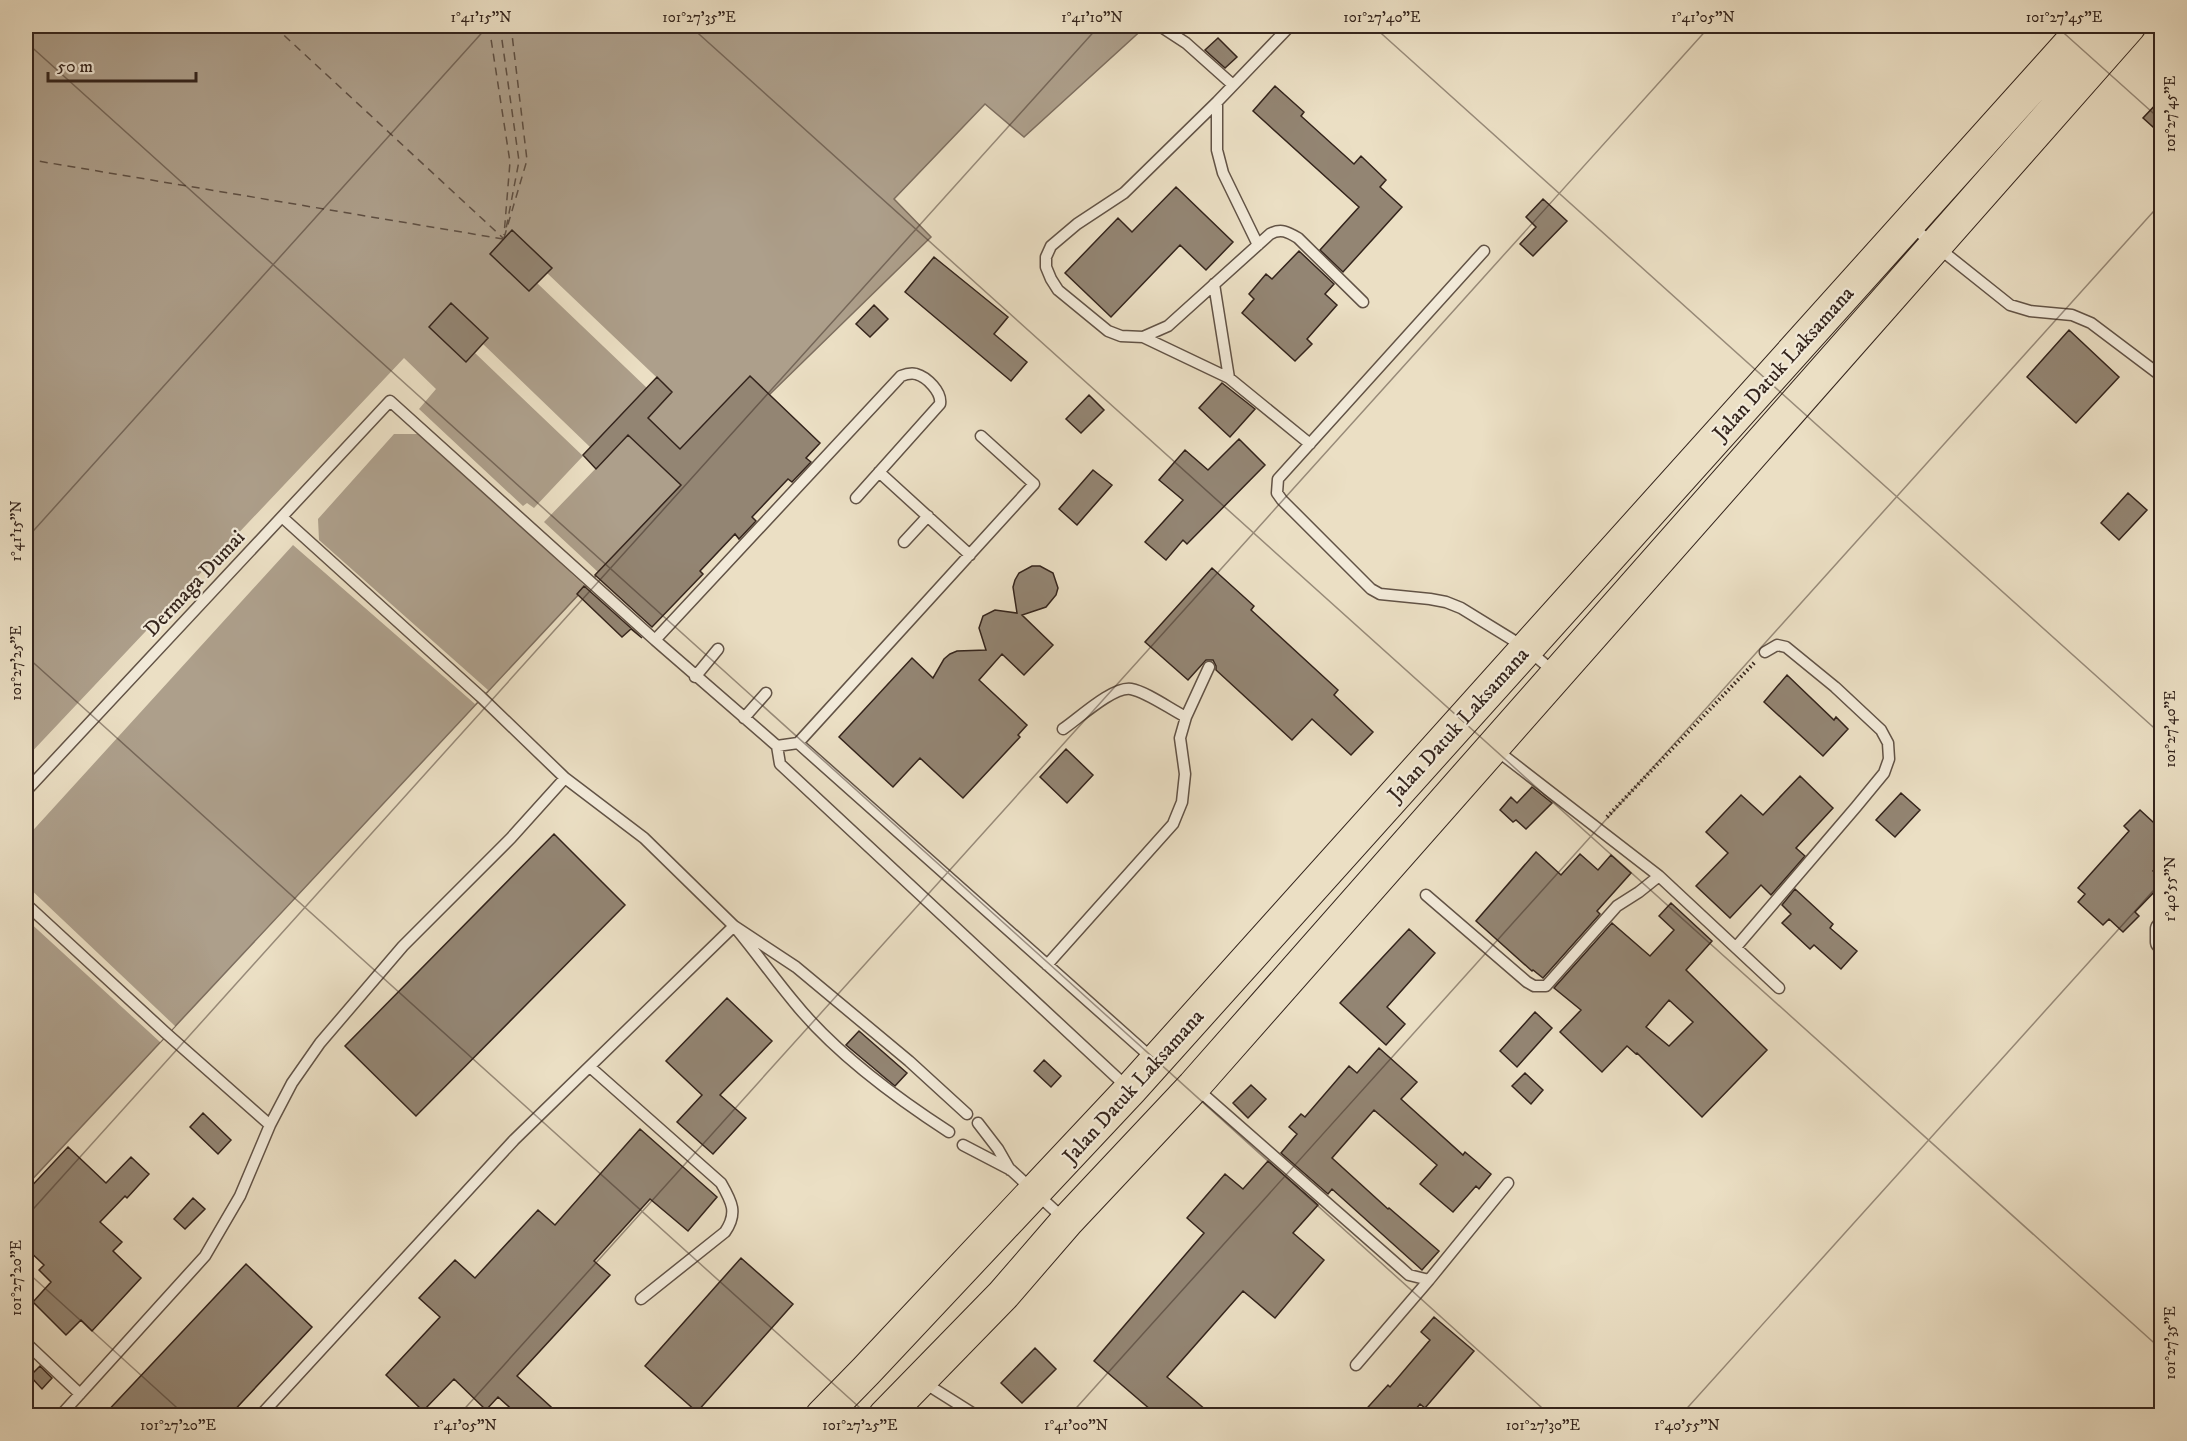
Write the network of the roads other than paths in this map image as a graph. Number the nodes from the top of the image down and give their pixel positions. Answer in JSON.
{"nodes":[{"id":1,"x":1160,"y":26,"type":"edge"},
{"id":2,"x":1290,"y":26,"type":"edge"},
{"id":3,"x":2086,"y":26,"type":"edge"},
{"id":4,"x":2129,"y":26,"type":"edge"},
{"id":5,"x":1233,"y":85,"type":"junction"},
{"id":6,"x":1217,"y":102,"type":"junction"},
{"id":7,"x":1908,"y":223,"type":"junction"},
{"id":8,"x":1258,"y":245,"type":"junction"},
{"id":9,"x":1934,"y":246,"type":"junction"},
{"id":10,"x":1484,"y":251,"type":"dead end"},
{"id":11,"x":1214,"y":285,"type":"junction"},
{"id":12,"x":1363,"y":302,"type":"dead end"},
{"id":13,"x":1143,"y":337,"type":"junction"},
{"id":14,"x":2162,"y":374,"type":"edge"},
{"id":15,"x":1229,"y":378,"type":"junction"},
{"id":16,"x":981,"y":436,"type":"dead end"},
{"id":17,"x":1310,"y":444,"type":"junction"},
{"id":18,"x":879,"y":472,"type":"junction"},
{"id":19,"x":856,"y":498,"type":"dead end"},
{"id":20,"x":928,"y":516,"type":"junction"},
{"id":21,"x":282,"y":517,"type":"junction"},
{"id":22,"x":904,"y":542,"type":"dead end"},
{"id":23,"x":970,"y":555,"type":"junction"},
{"id":24,"x":655,"y":640,"type":"junction"},
{"id":25,"x":1526,"y":648,"type":"junction"},
{"id":26,"x":718,"y":650,"type":"dead end"},
{"id":27,"x":1765,"y":652,"type":"road end"},
{"id":28,"x":1209,"y":667,"type":"dead end"},
{"id":29,"x":1557,"y":675,"type":"junction"},
{"id":30,"x":695,"y":676,"type":"junction"},
{"id":31,"x":766,"y":693,"type":"dead end"},
{"id":32,"x":1186,"y":717,"type":"junction"},
{"id":33,"x":744,"y":718,"type":"junction"},
{"id":34,"x":1063,"y":729,"type":"dead end"},
{"id":35,"x":798,"y":744,"type":"junction"},
{"id":36,"x":777,"y":746,"type":"junction"},
{"id":37,"x":1493,"y":748,"type":"junction"},
{"id":38,"x":565,"y":778,"type":"junction"},
{"id":39,"x":26,"y":790,"type":"edge"},
{"id":40,"x":1659,"y":876,"type":"junction"},
{"id":41,"x":1426,"y":895,"type":"dead end"},
{"id":42,"x":26,"y":904,"type":"edge"},
{"id":43,"x":734,"y":926,"type":"junction"},
{"id":44,"x":2162,"y":929,"type":"edge"},
{"id":45,"x":2162,"y":942,"type":"edge"},
{"id":46,"x":1737,"y":946,"type":"junction"},
{"id":47,"x":1047,"y":965,"type":"junction"},
{"id":48,"x":1779,"y":988,"type":"dead end"},
{"id":49,"x":1156,"y":1061,"type":"junction"},
{"id":50,"x":590,"y":1067,"type":"junction"},
{"id":51,"x":1194,"y":1086,"type":"junction"},
{"id":52,"x":1130,"y":1090,"type":"junction"},
{"id":53,"x":967,"y":1114,"type":"dead end"},
{"id":54,"x":978,"y":1123,"type":"dead end"},
{"id":55,"x":270,"y":1125,"type":"junction"},
{"id":56,"x":949,"y":1132,"type":"dead end"},
{"id":57,"x":963,"y":1145,"type":"dead end"},
{"id":58,"x":1011,"y":1170,"type":"junction"},
{"id":59,"x":1508,"y":1183,"type":"dead end"},
{"id":60,"x":1035,"y":1192,"type":"junction"},
{"id":61,"x":1067,"y":1221,"type":"junction"},
{"id":62,"x":1429,"y":1280,"type":"junction"},
{"id":63,"x":641,"y":1299,"type":"dead end"},
{"id":64,"x":26,"y":1343,"type":"edge"},
{"id":65,"x":1356,"y":1365,"type":"dead end"},
{"id":66,"x":920,"y":1380,"type":"junction"},
{"id":67,"x":80,"y":1394,"type":"junction"},
{"id":68,"x":60,"y":1416,"type":"edge"},
{"id":69,"x":260,"y":1416,"type":"edge"},
{"id":70,"x":822,"y":1416,"type":"edge"},
{"id":71,"x":885,"y":1416,"type":"edge"},
{"id":72,"x":977,"y":1416,"type":"edge"}],
"edges":[{"from":1,"to":5,"type":"lane"},
{"from":2,"to":5,"type":"lane"},
{"from":3,"to":7,"type":"highway","name":"Jalan Datuk Laksamana"},
{"from":4,"to":9,"type":"highway","name":"Jalan Datuk Laksamana"},
{"from":5,"to":6,"type":"lane"},
{"from":6,"to":8,"type":"lane"},
{"from":6,"to":13,"type":"lane"},
{"from":7,"to":9,"type":"lane"},
{"from":7,"to":25,"type":"highway","name":"Jalan Datuk Laksamana"},
{"from":8,"to":11,"type":"lane"},
{"from":8,"to":12,"type":"lane"},
{"from":9,"to":14,"type":"lane"},
{"from":9,"to":29,"type":"highway","name":"Jalan Datuk Laksamana"},
{"from":10,"to":17,"type":"lane"},
{"from":11,"to":13,"type":"lane"},
{"from":11,"to":15,"type":"lane"},
{"from":13,"to":15,"type":"lane"},
{"from":15,"to":17,"type":"lane"},
{"from":16,"to":23,"type":"lane"},
{"from":17,"to":25,"type":"lane"},
{"from":18,"to":19,"type":"lane"},
{"from":18,"to":20,"type":"lane"},
{"from":18,"to":24,"type":"lane"},
{"from":20,"to":22,"type":"lane"},
{"from":20,"to":23,"type":"lane"},
{"from":21,"to":24,"type":"lane","name":"Dermaga Dumai"},
{"from":21,"to":38,"type":"lane"},
{"from":21,"to":39,"type":"lane","name":"Dermaga Dumai"},
{"from":23,"to":35,"type":"lane"},
{"from":24,"to":30,"type":"lane"},
{"from":25,"to":29,"type":"lane"},
{"from":25,"to":49,"type":"highway","name":"Jalan Datuk Laksamana"},
{"from":26,"to":30,"type":"lane"},
{"from":27,"to":46,"type":"lane"},
{"from":28,"to":32,"type":"lane"},
{"from":29,"to":37,"type":"highway","name":"Jalan Datuk Laksamana"},
{"from":30,"to":33,"type":"lane"},
{"from":31,"to":33,"type":"lane"},
{"from":32,"to":34,"type":"lane"},
{"from":32,"to":47,"type":"lane"},
{"from":33,"to":36,"type":"lane"},
{"from":35,"to":36,"type":"lane"},
{"from":35,"to":47,"type":"lane"},
{"from":36,"to":52,"type":"lane"},
{"from":37,"to":40,"type":"lane"},
{"from":37,"to":51,"type":"highway","name":"Jalan Datuk Laksamana"},
{"from":38,"to":43,"type":"lane"},
{"from":38,"to":55,"type":"lane"},
{"from":40,"to":41,"type":"lane"},
{"from":40,"to":46,"type":"lane"},
{"from":42,"to":55,"type":"lane"},
{"from":43,"to":50,"type":"lane"},
{"from":43,"to":53,"type":"lane"},
{"from":43,"to":56,"type":"lane"},
{"from":44,"to":45,"type":"street"},
{"from":46,"to":48,"type":"lane"},
{"from":47,"to":49,"type":"lane"},
{"from":49,"to":52,"type":"highway","name":"Jalan Datuk Laksamana"},
{"from":50,"to":63,"type":"lane"},
{"from":50,"to":69,"type":"lane"},
{"from":51,"to":61,"type":"highway","name":"Jalan Datuk Laksamana"},
{"from":51,"to":62,"type":"lane"},
{"from":52,"to":60,"type":"highway","name":"Jalan Datuk Laksamana"},
{"from":54,"to":58,"type":"lane"},
{"from":55,"to":67,"type":"lane"},
{"from":57,"to":58,"type":"lane"},
{"from":58,"to":60,"type":"lane"},
{"from":59,"to":62,"type":"lane"},
{"from":60,"to":61,"type":"lane"},
{"from":60,"to":70,"type":"highway","name":"Jalan Datuk Laksamana"},
{"from":61,"to":66,"type":"highway","name":"Jalan Datuk Laksamana"},
{"from":62,"to":65,"type":"lane"},
{"from":64,"to":67,"type":"lane"},
{"from":66,"to":71,"type":"highway","name":"Jalan Datuk Laksamana"},
{"from":66,"to":72,"type":"lane"},
{"from":67,"to":68,"type":"lane"}]}
